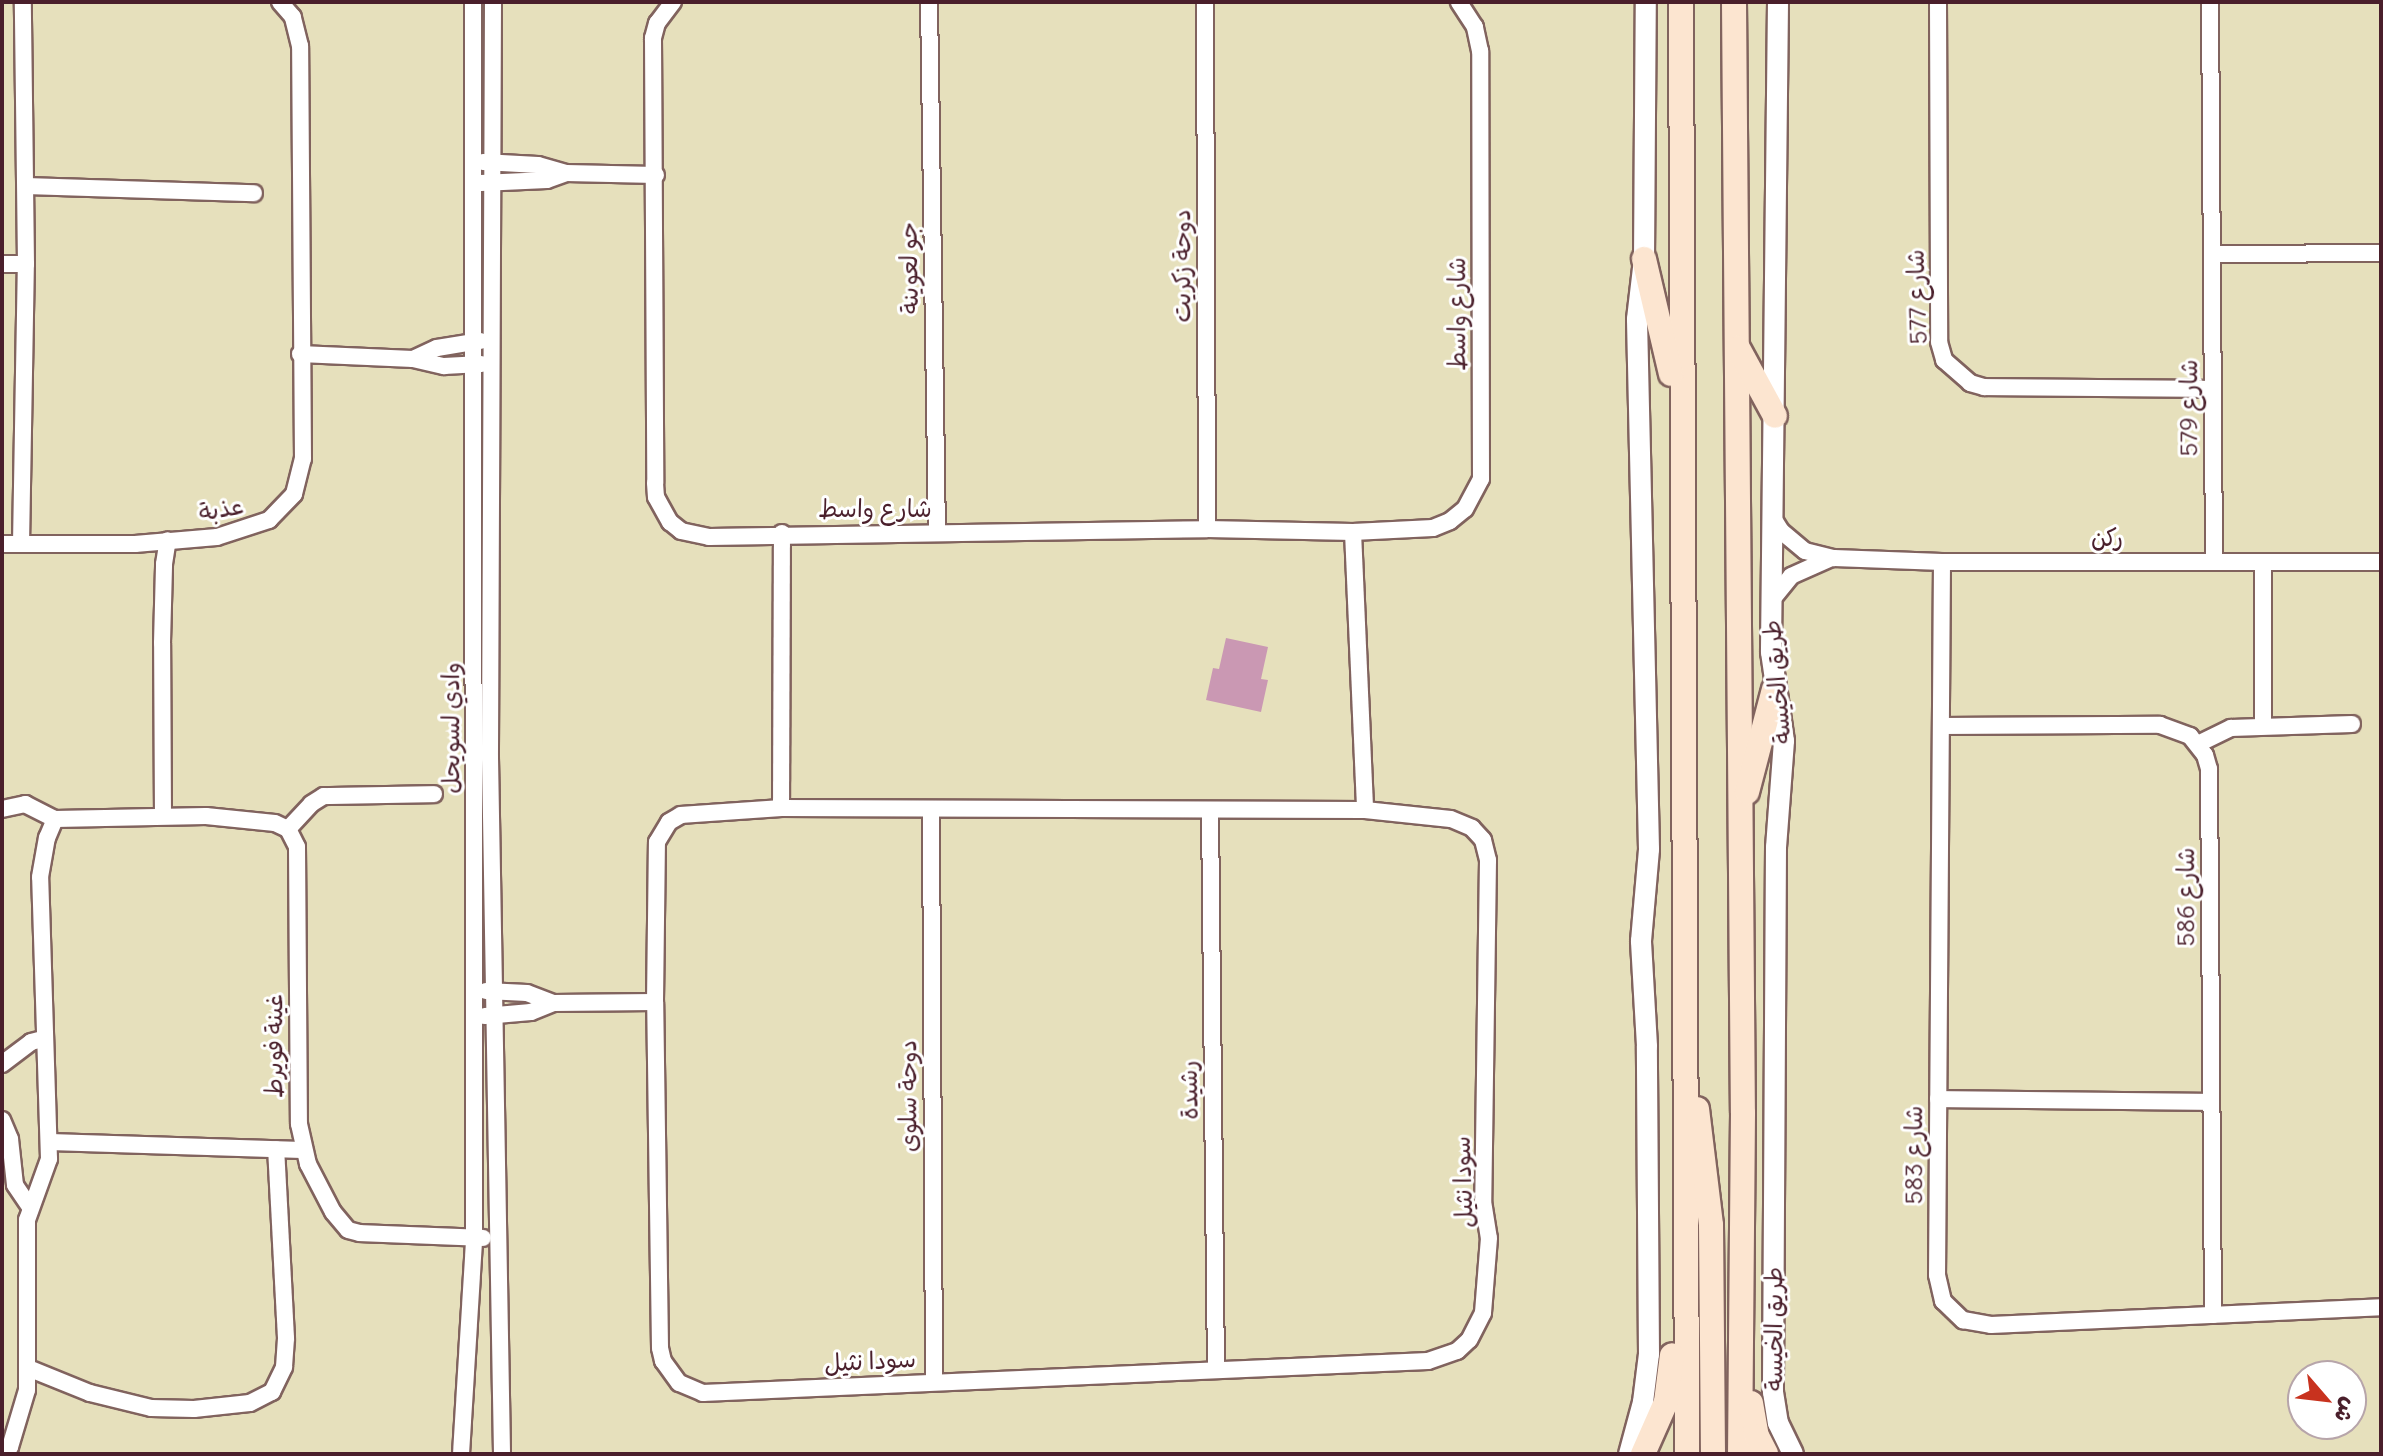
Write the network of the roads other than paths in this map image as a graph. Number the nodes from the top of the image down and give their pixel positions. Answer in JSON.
{"nodes":[{"id":1,"x":23,"y":2,"type":"edge"},
{"id":2,"x":280,"y":2,"type":"edge"},
{"id":3,"x":473,"y":2,"type":"edge"},
{"id":4,"x":493,"y":2,"type":"edge"},
{"id":5,"x":673,"y":2,"type":"edge"},
{"id":6,"x":929,"y":2,"type":"edge"},
{"id":7,"x":1205,"y":2,"type":"edge"},
{"id":8,"x":1459,"y":2,"type":"edge"},
{"id":9,"x":1646,"y":2,"type":"edge"},
{"id":10,"x":1681,"y":2,"type":"edge"},
{"id":11,"x":1734,"y":2,"type":"edge"},
{"id":12,"x":1778,"y":2,"type":"edge"},
{"id":13,"x":1938,"y":2,"type":"edge"},
{"id":14,"x":2210,"y":2,"type":"edge"},
{"id":15,"x":483,"y":162,"type":"junction"},
{"id":16,"x":566,"y":173,"type":"junction"},
{"id":17,"x":656,"y":175,"type":"junction"},
{"id":18,"x":482,"y":183,"type":"junction"},
{"id":19,"x":26,"y":186,"type":"junction"},
{"id":20,"x":254,"y":193,"type":"dead end"},
{"id":21,"x":2381,"y":253,"type":"edge"},
{"id":22,"x":2213,"y":254,"type":"junction"},
{"id":23,"x":1644,"y":259,"type":"junction"},
{"id":24,"x":2,"y":264,"type":"edge"},
{"id":25,"x":26,"y":264,"type":"junction"},
{"id":26,"x":491,"y":340,"type":"junction"},
{"id":27,"x":473,"y":342,"type":"junction"},
{"id":28,"x":1736,"y":345,"type":"junction"},
{"id":29,"x":300,"y":354,"type":"junction"},
{"id":30,"x":413,"y":359,"type":"junction"},
{"id":31,"x":491,"y":364,"type":"junction"},
{"id":32,"x":473,"y":365,"type":"junction"},
{"id":33,"x":2213,"y":389,"type":"junction"},
{"id":34,"x":1682,"y":408,"type":"junction"},
{"id":35,"x":1775,"y":416,"type":"junction"},
{"id":36,"x":1773,"y":518,"type":"junction"},
{"id":37,"x":1207,"y":529,"type":"junction"},
{"id":38,"x":1353,"y":532,"type":"junction"},
{"id":39,"x":782,"y":533,"type":"junction"},
{"id":40,"x":937,"y":533,"type":"junction"},
{"id":41,"x":168,"y":540,"type":"junction"},
{"id":42,"x":2,"y":544,"type":"edge"},
{"id":43,"x":21,"y":544,"type":"junction"},
{"id":44,"x":1834,"y":558,"type":"junction"},
{"id":45,"x":1942,"y":562,"type":"junction"},
{"id":46,"x":2214,"y":562,"type":"junction"},
{"id":47,"x":2263,"y":562,"type":"junction"},
{"id":48,"x":2381,"y":562,"type":"edge"},
{"id":49,"x":1771,"y":601,"type":"junction"},
{"id":50,"x":1774,"y":689,"type":"junction"},
{"id":51,"x":2352,"y":724,"type":"dead end"},
{"id":52,"x":1941,"y":726,"type":"junction"},
{"id":53,"x":2263,"y":726,"type":"junction"},
{"id":54,"x":2198,"y":744,"type":"junction"},
{"id":55,"x":434,"y":794,"type":"dead end"},
{"id":56,"x":781,"y":808,"type":"junction"},
{"id":57,"x":2,"y":809,"type":"edge"},
{"id":58,"x":931,"y":809,"type":"junction"},
{"id":59,"x":1210,"y":810,"type":"junction"},
{"id":60,"x":1365,"y":810,"type":"junction"},
{"id":61,"x":163,"y":815,"type":"junction"},
{"id":62,"x":55,"y":819,"type":"junction"},
{"id":63,"x":1738,"y":825,"type":"junction"},
{"id":64,"x":288,"y":829,"type":"junction"},
{"id":65,"x":493,"y":991,"type":"junction"},
{"id":66,"x":475,"y":992,"type":"junction"},
{"id":67,"x":655,"y":1002,"type":"junction"},
{"id":68,"x":553,"y":1003,"type":"junction"},
{"id":69,"x":494,"y":1016,"type":"junction"},
{"id":70,"x":475,"y":1017,"type":"junction"},
{"id":71,"x":43,"y":1039,"type":"junction"},
{"id":72,"x":1685,"y":1043,"type":"junction"},
{"id":73,"x":2,"y":1064,"type":"edge"},
{"id":74,"x":1938,"y":1099,"type":"junction"},
{"id":75,"x":2211,"y":1102,"type":"junction"},
{"id":76,"x":2,"y":1120,"type":"edge"},
{"id":77,"x":50,"y":1142,"type":"junction"},
{"id":78,"x":276,"y":1149,"type":"junction"},
{"id":79,"x":302,"y":1150,"type":"junction"},
{"id":80,"x":30,"y":1207,"type":"junction"},
{"id":81,"x":497,"y":1238,"type":"junction"},
{"id":82,"x":474,"y":1239,"type":"junction"},
{"id":83,"x":1685,"y":1303,"type":"junction"},
{"id":84,"x":2381,"y":1307,"type":"edge"},
{"id":85,"x":2213,"y":1315,"type":"junction"},
{"id":86,"x":28,"y":1368,"type":"junction"},
{"id":87,"x":1738,"y":1368,"type":"junction"},
{"id":88,"x":1216,"y":1369,"type":"junction"},
{"id":89,"x":934,"y":1382,"type":"junction"},
{"id":90,"x":6,"y":1447,"type":"edge"},
{"id":91,"x":461,"y":1454,"type":"edge"},
{"id":92,"x":502,"y":1454,"type":"edge"},
{"id":93,"x":1629,"y":1454,"type":"edge"},
{"id":94,"x":1643,"y":1454,"type":"edge"},
{"id":95,"x":1687,"y":1454,"type":"edge"},
{"id":96,"x":1713,"y":1454,"type":"edge"},
{"id":97,"x":1740,"y":1454,"type":"edge"},
{"id":98,"x":1766,"y":1454,"type":"edge"},
{"id":99,"x":1793,"y":1454,"type":"edge"}],
"edges":[{"from":1,"to":19,"type":"street"},
{"from":2,"to":29,"type":"street","name":"عذبة"},
{"from":3,"to":15,"type":"street","name":"وادي لسويحل"},
{"from":4,"to":15,"type":"street","name":"وادي لسويحل"},
{"from":5,"to":17,"type":"street","name":"شارع واسط"},
{"from":6,"to":40,"type":"street","name":"جو لعوينة"},
{"from":7,"to":37,"type":"street","name":"دوحة زكريت"},
{"from":8,"to":38,"type":"street","name":"شارع واسط"},
{"from":9,"to":23,"type":"street"},
{"from":10,"to":34,"type":"main road"},
{"from":11,"to":28,"type":"main road","name":"طريق الخيسة"},
{"from":12,"to":35,"type":"street","name":"طريق الخيسة"},
{"from":13,"to":33,"type":"street","name":"شارع 577"},
{"from":14,"to":22,"type":"street","name":"شارع 579"},
{"from":15,"to":16,"type":"street"},
{"from":15,"to":18,"type":"street","name":"وادي لسويحل"},
{"from":16,"to":17,"type":"street"},
{"from":16,"to":18,"type":"street"},
{"from":17,"to":39,"type":"street","name":"شارع واسط"},
{"from":18,"to":26,"type":"street","name":"وادي لسويحل"},
{"from":18,"to":27,"type":"street","name":"وادي لسويحل"},
{"from":19,"to":20,"type":"street"},
{"from":19,"to":25,"type":"street"},
{"from":21,"to":22,"type":"street"},
{"from":22,"to":33,"type":"street","name":"شارع 579"},
{"from":23,"to":34,"type":"main road"},
{"from":23,"to":93,"type":"street"},
{"from":24,"to":25,"type":"street"},
{"from":25,"to":43,"type":"street"},
{"from":26,"to":27,"type":"street"},
{"from":26,"to":31,"type":"street","name":"وادي لسويحل"},
{"from":27,"to":30,"type":"street"},
{"from":27,"to":32,"type":"street","name":"وادي لسويحل"},
{"from":28,"to":35,"type":"main road"},
{"from":28,"to":63,"type":"main road","name":"طريق الخيسة"},
{"from":29,"to":30,"type":"street"},
{"from":29,"to":41,"type":"street","name":"عذبة"},
{"from":30,"to":32,"type":"street"},
{"from":31,"to":32,"type":"street"},
{"from":31,"to":65,"type":"street","name":"وادي لسويحل"},
{"from":32,"to":66,"type":"street","name":"وادي لسويحل"},
{"from":33,"to":46,"type":"street","name":"شارع 579"},
{"from":34,"to":72,"type":"main road"},
{"from":35,"to":36,"type":"street","name":"طريق الخيسة"},
{"from":36,"to":44,"type":"street","name":"ركن"},
{"from":36,"to":49,"type":"street","name":"طريق الخيسة"},
{"from":37,"to":38,"type":"street","name":"شارع واسط"},
{"from":37,"to":40,"type":"street","name":"شارع واسط"},
{"from":38,"to":60,"type":"street"},
{"from":39,"to":40,"type":"street","name":"شارع واسط"},
{"from":39,"to":56,"type":"street"},
{"from":41,"to":43,"type":"street","name":"عذبة"},
{"from":41,"to":61,"type":"street"},
{"from":42,"to":43,"type":"street","name":"عذبة"},
{"from":44,"to":45,"type":"street","name":"ركن"},
{"from":44,"to":49,"type":"street","name":"ركن"},
{"from":45,"to":46,"type":"street","name":"ركن"},
{"from":45,"to":52,"type":"street","name":"شارع 583"},
{"from":46,"to":47,"type":"street","name":"ركن"},
{"from":47,"to":48,"type":"street","name":"ركن"},
{"from":47,"to":53,"type":"street"},
{"from":49,"to":50,"type":"street","name":"طريق الخيسة"},
{"from":50,"to":63,"type":"main road"},
{"from":50,"to":99,"type":"street","name":"طريق الخيسة"},
{"from":51,"to":53,"type":"street"},
{"from":52,"to":54,"type":"street"},
{"from":52,"to":74,"type":"street","name":"شارع 583"},
{"from":53,"to":54,"type":"street"},
{"from":54,"to":75,"type":"street","name":"شارع 586"},
{"from":55,"to":64,"type":"street"},
{"from":56,"to":58,"type":"street","name":"سودا نثيل"},
{"from":56,"to":67,"type":"street","name":"سودا نثيل"},
{"from":57,"to":62,"type":"street"},
{"from":58,"to":59,"type":"street","name":"سودا نثيل"},
{"from":58,"to":89,"type":"street","name":"دوحة سلوى"},
{"from":59,"to":60,"type":"street","name":"سودا نثيل"},
{"from":59,"to":88,"type":"street","name":"رشيدة"},
{"from":60,"to":88,"type":"street","name":"سودا نثيل"},
{"from":61,"to":62,"type":"street"},
{"from":61,"to":64,"type":"street"},
{"from":62,"to":71,"type":"street"},
{"from":63,"to":87,"type":"main road","name":"طريق الخيسة"},
{"from":64,"to":79,"type":"street","name":"غينة فويرط"},
{"from":65,"to":66,"type":"street"},
{"from":65,"to":68,"type":"street"},
{"from":65,"to":69,"type":"street","name":"وادي لسويحل"},
{"from":66,"to":70,"type":"street","name":"وادي لسويحل"},
{"from":67,"to":68,"type":"street"},
{"from":67,"to":89,"type":"street","name":"سودا نثيل"},
{"from":68,"to":69,"type":"street"},
{"from":69,"to":70,"type":"street"},
{"from":69,"to":81,"type":"street","name":"وادي لسويحل"},
{"from":70,"to":82,"type":"street","name":"وادي لسويحل"},
{"from":71,"to":73,"type":"street"},
{"from":71,"to":77,"type":"street"},
{"from":72,"to":83,"type":"main road"},
{"from":72,"to":96,"type":"main road"},
{"from":74,"to":75,"type":"street"},
{"from":74,"to":85,"type":"street","name":"شارع 583"},
{"from":75,"to":85,"type":"street","name":"شارع 586"},
{"from":76,"to":80,"type":"street"},
{"from":77,"to":78,"type":"street"},
{"from":77,"to":80,"type":"street"},
{"from":78,"to":79,"type":"street"},
{"from":78,"to":86,"type":"street"},
{"from":79,"to":82,"type":"street","name":"غينة فويرط"},
{"from":80,"to":86,"type":"street"},
{"from":81,"to":82,"type":"street","name":"غينة فويرط"},
{"from":81,"to":92,"type":"street","name":"وادي لسويحل"},
{"from":82,"to":91,"type":"street","name":"وادي لسويحل"},
{"from":83,"to":94,"type":"main road"},
{"from":83,"to":95,"type":"main road"},
{"from":84,"to":85,"type":"street","name":"شارع 583"},
{"from":86,"to":90,"type":"street"},
{"from":87,"to":97,"type":"main road","name":"طريق الخيسة"},
{"from":87,"to":98,"type":"main road"},
{"from":88,"to":89,"type":"street","name":"سودا نثيل"}]}
